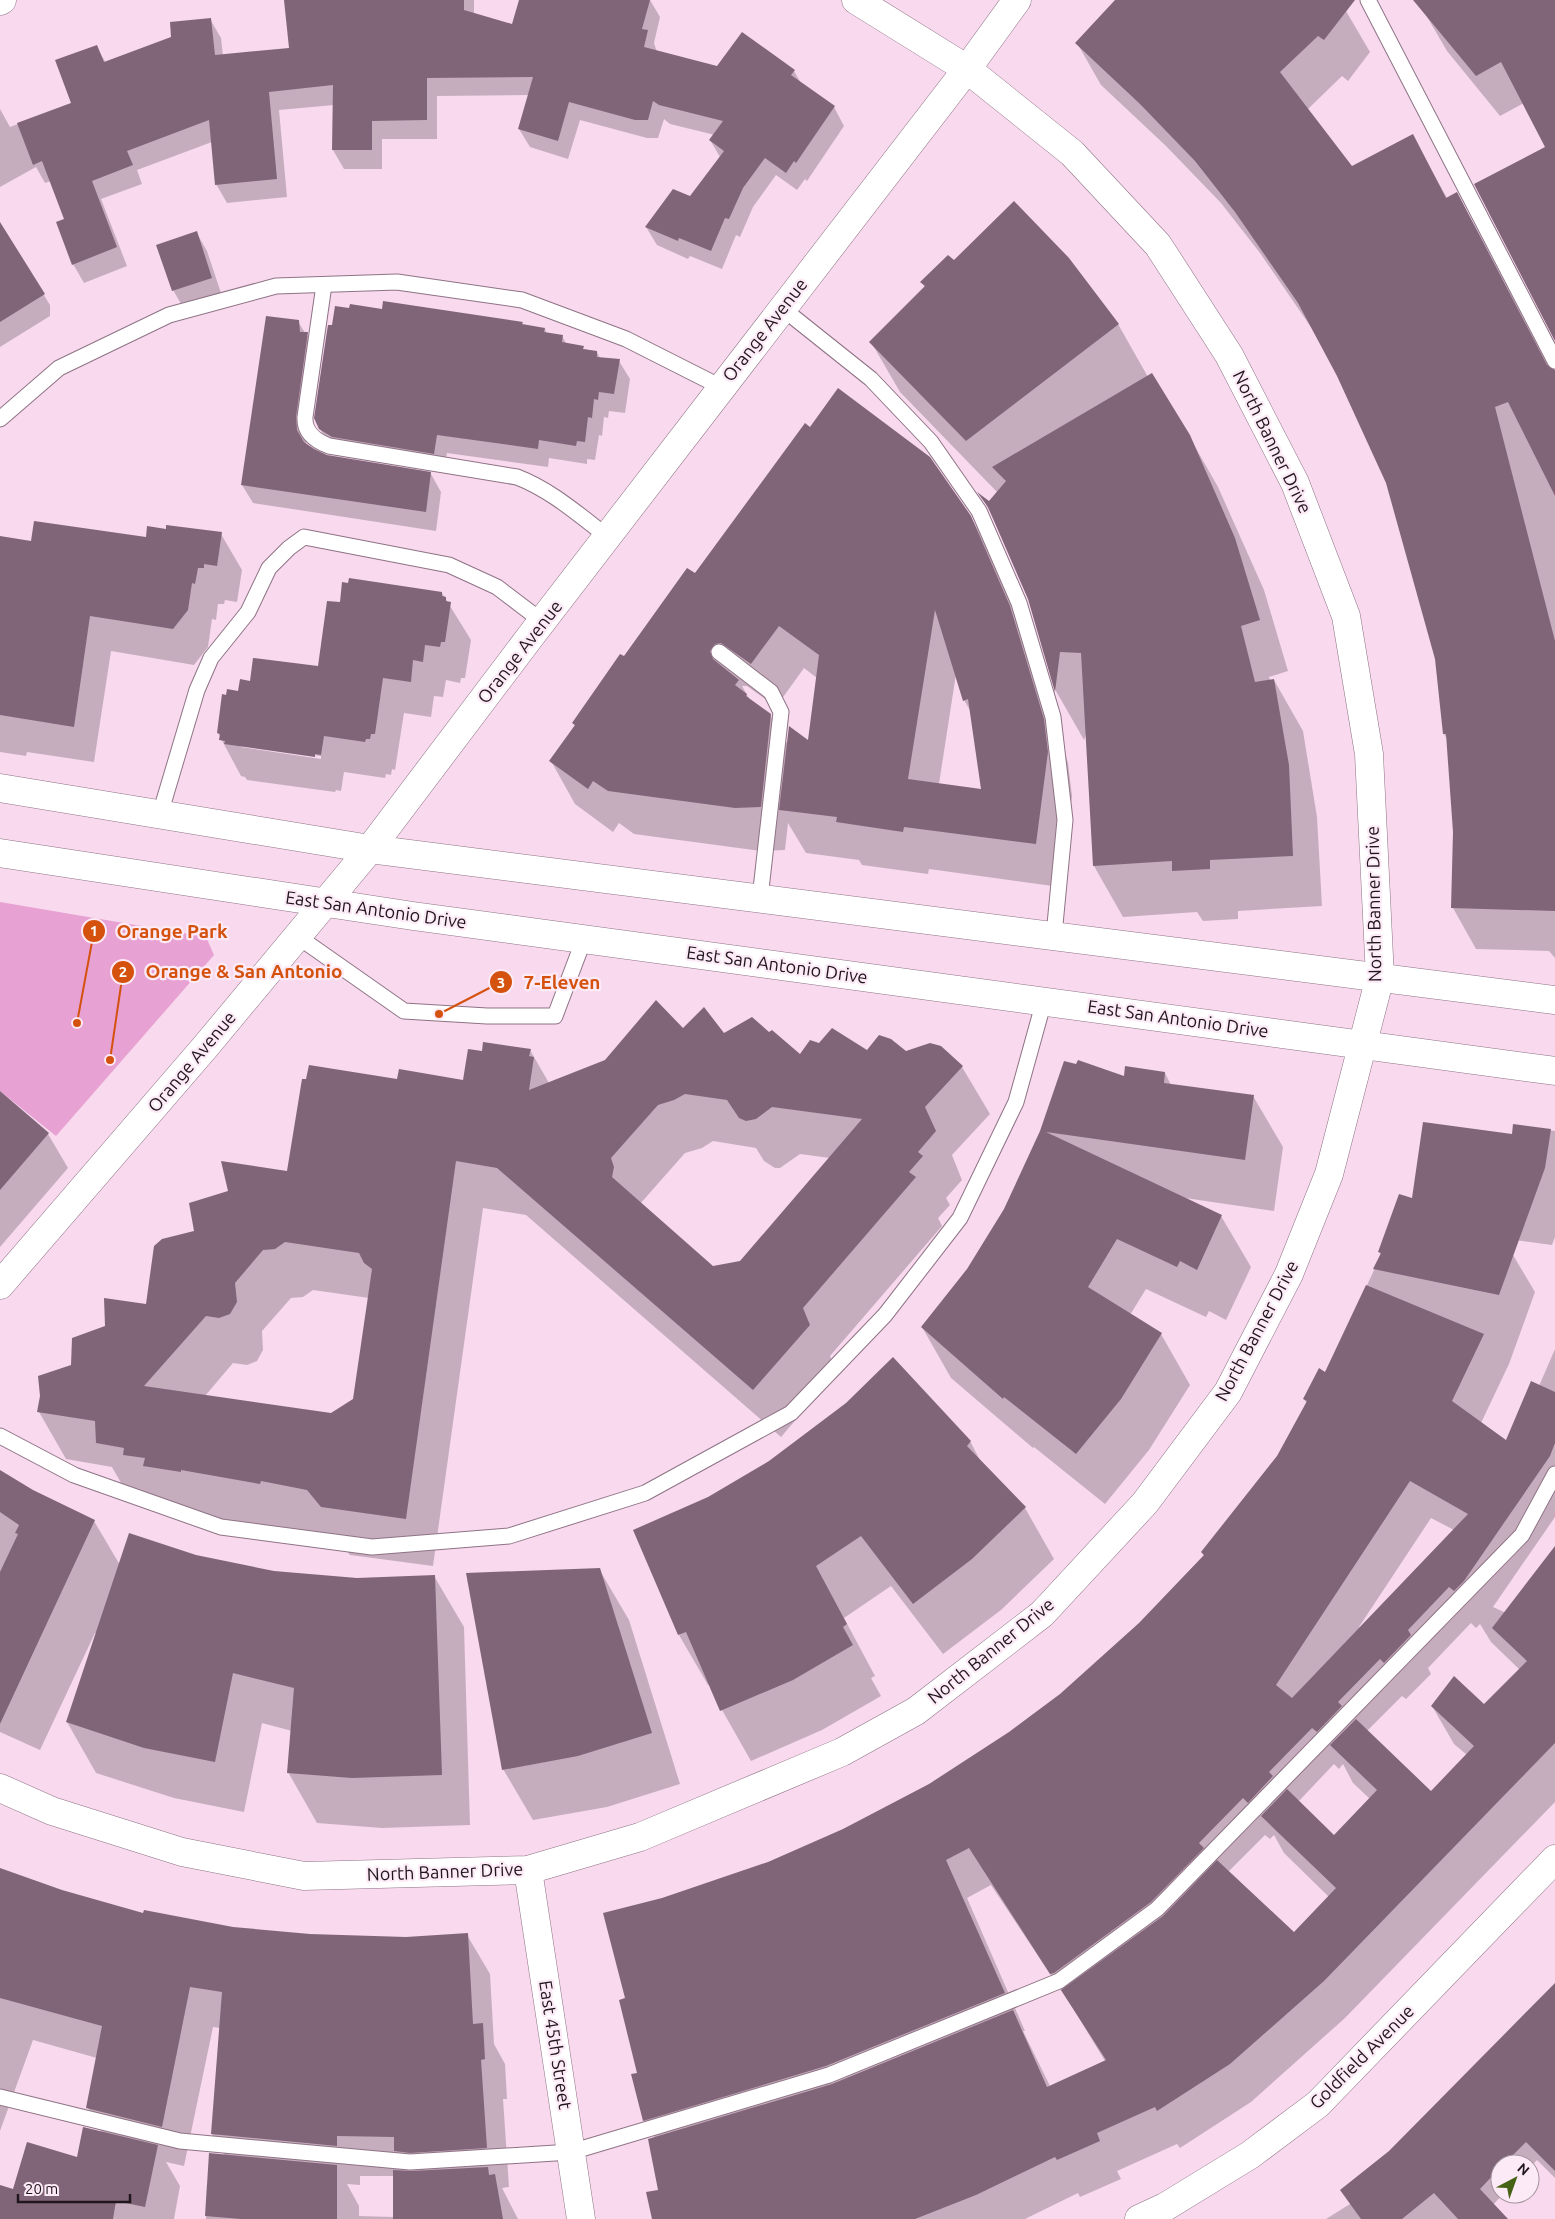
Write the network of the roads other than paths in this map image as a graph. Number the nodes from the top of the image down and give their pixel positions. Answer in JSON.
{"nodes":[{"id":1,"x":856,"y":0,"type":"edge"},
{"id":2,"x":1017,"y":0,"type":"edge"},
{"id":3,"x":1368,"y":0,"type":"edge"},
{"id":4,"x":967,"y":69,"type":"junction"},
{"id":5,"x":324,"y":285,"type":"junction"},
{"id":6,"x":782,"y":308,"type":"junction"},
{"id":7,"x":1555,"y":361,"type":"edge"},
{"id":8,"x":721,"y":387,"type":"junction"},
{"id":9,"x":0,"y":419,"type":"edge"},
{"id":10,"x":608,"y":537,"type":"junction"},
{"id":11,"x":543,"y":622,"type":"junction"},
{"id":12,"x":719,"y":652,"type":"dead end"},
{"id":13,"x":0,"y":788,"type":"edge"},
{"id":14,"x":160,"y":814,"type":"junction"},
{"id":15,"x":370,"y":848,"type":"junction"},
{"id":16,"x":0,"y":853,"type":"edge"},
{"id":17,"x":760,"y":898,"type":"junction"},
{"id":18,"x":323,"y":904,"type":"junction"},
{"id":19,"x":1054,"y":935,"type":"junction"},
{"id":20,"x":297,"y":936,"type":"junction"},
{"id":21,"x":584,"y":939,"type":"junction"},
{"id":22,"x":1380,"y":977,"type":"junction"},
{"id":23,"x":1555,"y":1000,"type":"edge"},
{"id":24,"x":1044,"y":1001,"type":"junction"},
{"id":25,"x":1362,"y":1044,"type":"junction"},
{"id":26,"x":1555,"y":1071,"type":"edge"},
{"id":27,"x":0,"y":1285,"type":"edge"},
{"id":28,"x":0,"y":1436,"type":"edge"},
{"id":29,"x":1555,"y":1474,"type":"edge"},
{"id":30,"x":0,"y":1788,"type":"edge"},
{"id":31,"x":1555,"y":1859,"type":"edge"},
{"id":32,"x":528,"y":1870,"type":"junction"},
{"id":33,"x":0,"y":2097,"type":"edge"},
{"id":34,"x":571,"y":2152,"type":"junction"},
{"id":35,"x":581,"y":2219,"type":"edge"},
{"id":36,"x":1140,"y":2219,"type":"edge"}],
"edges":[{"from":1,"to":4,"type":"street","name":"North Banner Drive"},
{"from":2,"to":4,"type":"street","name":"Orange Avenue"},
{"from":3,"to":7,"type":"lane"},
{"from":4,"to":6,"type":"street","name":"Orange Avenue"},
{"from":4,"to":22,"type":"street","name":"North Banner Drive"},
{"from":5,"to":8,"type":"lane"},
{"from":5,"to":9,"type":"lane"},
{"from":5,"to":10,"type":"lane"},
{"from":6,"to":8,"type":"street","name":"Orange Avenue"},
{"from":6,"to":19,"type":"lane"},
{"from":8,"to":10,"type":"street","name":"Orange Avenue"},
{"from":10,"to":11,"type":"street","name":"Orange Avenue"},
{"from":11,"to":14,"type":"lane"},
{"from":11,"to":15,"type":"street","name":"Orange Avenue"},
{"from":12,"to":17,"type":"lane"},
{"from":13,"to":14,"type":"street"},
{"from":14,"to":15,"type":"street"},
{"from":15,"to":17,"type":"street"},
{"from":15,"to":18,"type":"street","name":"Orange Avenue"},
{"from":16,"to":18,"type":"street","name":"East San Antonio Drive"},
{"from":17,"to":19,"type":"street"},
{"from":18,"to":20,"type":"street","name":"Orange Avenue"},
{"from":18,"to":21,"type":"street","name":"East San Antonio Drive"},
{"from":19,"to":22,"type":"street"},
{"from":20,"to":21,"type":"lane"},
{"from":20,"to":27,"type":"street","name":"Orange Avenue"},
{"from":21,"to":24,"type":"street","name":"East San Antonio Drive"},
{"from":22,"to":23,"type":"street"},
{"from":22,"to":25,"type":"street","name":"North Banner Drive"},
{"from":24,"to":25,"type":"street","name":"East San Antonio Drive"},
{"from":24,"to":28,"type":"lane"},
{"from":25,"to":26,"type":"street","name":"East San Antonio Drive"},
{"from":25,"to":32,"type":"street","name":"North Banner Drive"},
{"from":29,"to":34,"type":"lane"},
{"from":30,"to":32,"type":"street","name":"North Banner Drive"},
{"from":31,"to":36,"type":"street","name":"Goldfield Avenue"},
{"from":32,"to":34,"type":"street","name":"East 45th Street"},
{"from":33,"to":34,"type":"lane"},
{"from":34,"to":35,"type":"street","name":"East 45th Street"}]}
